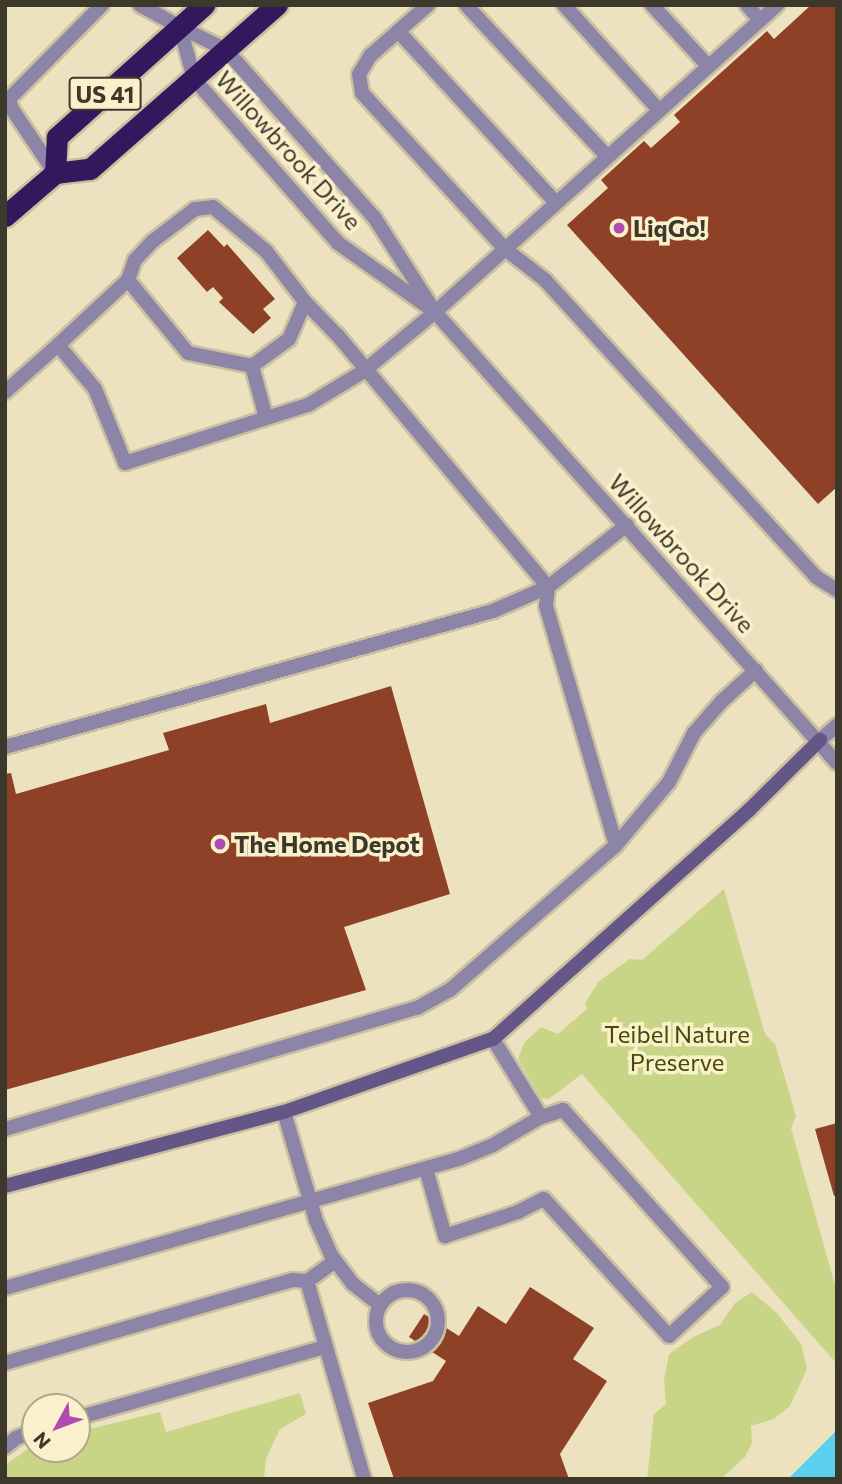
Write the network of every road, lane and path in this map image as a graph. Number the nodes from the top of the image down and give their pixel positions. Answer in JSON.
{"nodes":[{"id":1,"x":102,"y":5,"type":"edge"},
{"id":2,"x":141,"y":5,"type":"edge"},
{"id":3,"x":204,"y":5,"type":"edge"},
{"id":4,"x":276,"y":5,"type":"edge"},
{"id":5,"x":428,"y":5,"type":"edge"},
{"id":6,"x":466,"y":5,"type":"edge"},
{"id":7,"x":564,"y":5,"type":"edge"},
{"id":8,"x":652,"y":5,"type":"edge"},
{"id":9,"x":747,"y":5,"type":"edge"},
{"id":10,"x":776,"y":5,"type":"edge"},
{"id":11,"x":760,"y":20,"type":"junction"},
{"id":12,"x":180,"y":27,"type":"junction"},
{"id":13,"x":398,"y":31,"type":"junction"},
{"id":14,"x":226,"y":50,"type":"junction"},
{"id":15,"x":708,"y":66,"type":"junction"},
{"id":16,"x":194,"y":79,"type":"junction"},
{"id":17,"x":659,"y":110,"type":"junction"},
{"id":18,"x":607,"y":156,"type":"junction"},
{"id":19,"x":55,"y":173,"type":"junction"},
{"id":20,"x":555,"y":202,"type":"junction"},
{"id":21,"x":5,"y":216,"type":"edge"},
{"id":22,"x":504,"y":247,"type":"junction"},
{"id":23,"x":128,"y":280,"type":"junction"},
{"id":24,"x":305,"y":302,"type":"junction"},
{"id":25,"x":435,"y":312,"type":"junction"},
{"id":26,"x":58,"y":345,"type":"junction"},
{"id":27,"x":252,"y":366,"type":"junction"},
{"id":28,"x":364,"y":371,"type":"junction"},
{"id":29,"x":5,"y":392,"type":"edge"},
{"id":30,"x":266,"y":418,"type":"junction"},
{"id":31,"x":627,"y":525,"type":"junction"},
{"id":32,"x":548,"y":586,"type":"junction"},
{"id":33,"x":837,"y":590,"type":"edge"},
{"id":34,"x":756,"y":670,"type":"junction"},
{"id":35,"x":837,"y":725,"type":"edge"},
{"id":36,"x":820,"y":740,"type":"junction"},
{"id":37,"x":5,"y":747,"type":"edge"},
{"id":38,"x":837,"y":763,"type":"edge"},
{"id":39,"x":615,"y":845,"type":"junction"},
{"id":40,"x":493,"y":1039,"type":"junction"},
{"id":41,"x":284,"y":1112,"type":"junction"},
{"id":42,"x":541,"y":1117,"type":"junction"},
{"id":43,"x":5,"y":1129,"type":"edge"},
{"id":44,"x":426,"y":1169,"type":"junction"},
{"id":45,"x":5,"y":1186,"type":"edge"},
{"id":46,"x":310,"y":1202,"type":"junction"},
{"id":47,"x":335,"y":1261,"type":"junction"},
{"id":48,"x":307,"y":1281,"type":"junction"},
{"id":49,"x":5,"y":1289,"type":"edge"},
{"id":50,"x":380,"y":1305,"type":"junction"},
{"id":51,"x":325,"y":1347,"type":"junction"},
{"id":52,"x":5,"y":1363,"type":"edge"},
{"id":53,"x":91,"y":1414,"type":"edge"},
{"id":54,"x":21,"y":1436,"type":"edge"},
{"id":55,"x":5,"y":1447,"type":"edge"},
{"id":56,"x":364,"y":1479,"type":"edge"}],
"edges":[{"from":1,"to":19,"type":"street"},
{"from":2,"to":12,"type":"street"},
{"from":3,"to":12,"type":"highway","number":"US 41"},
{"from":4,"to":14,"type":"highway","number":"US 41"},
{"from":5,"to":13,"type":"street"},
{"from":6,"to":18,"type":"street"},
{"from":7,"to":17,"type":"street"},
{"from":8,"to":15,"type":"street"},
{"from":9,"to":11,"type":"street"},
{"from":10,"to":11,"type":"street"},
{"from":11,"to":15,"type":"street"},
{"from":12,"to":14,"type":"street","name":"Willowbrook Drive"},
{"from":12,"to":16,"type":"street","name":"Willowbrook Drive"},
{"from":12,"to":19,"type":"highway","number":"US 41"},
{"from":13,"to":20,"type":"street"},
{"from":13,"to":22,"type":"street"},
{"from":14,"to":16,"type":"highway","number":"US 41"},
{"from":14,"to":25,"type":"street","name":"Willowbrook Drive"},
{"from":15,"to":17,"type":"street"},
{"from":16,"to":19,"type":"highway","number":"US 41"},
{"from":16,"to":25,"type":"street","name":"Willowbrook Drive"},
{"from":17,"to":18,"type":"street"},
{"from":18,"to":20,"type":"street"},
{"from":19,"to":21,"type":"highway"},
{"from":20,"to":22,"type":"street"},
{"from":22,"to":25,"type":"street"},
{"from":22,"to":33,"type":"street"},
{"from":23,"to":24,"type":"street"},
{"from":23,"to":26,"type":"street"},
{"from":23,"to":27,"type":"street"},
{"from":24,"to":27,"type":"street"},
{"from":24,"to":28,"type":"street"},
{"from":25,"to":28,"type":"street"},
{"from":25,"to":31,"type":"street","name":"Willowbrook Drive"},
{"from":26,"to":29,"type":"street"},
{"from":26,"to":30,"type":"street"},
{"from":27,"to":30,"type":"street"},
{"from":28,"to":30,"type":"street"},
{"from":28,"to":32,"type":"street"},
{"from":31,"to":32,"type":"street"},
{"from":31,"to":34,"type":"street","name":"Willowbrook Drive"},
{"from":32,"to":37,"type":"street"},
{"from":32,"to":39,"type":"street"},
{"from":34,"to":36,"type":"street","name":"Willowbrook Drive"},
{"from":34,"to":39,"type":"street"},
{"from":35,"to":36,"type":"street"},
{"from":36,"to":38,"type":"street","name":"Willowbrook Drive"},
{"from":36,"to":40,"type":"street"},
{"from":39,"to":43,"type":"street"},
{"from":40,"to":41,"type":"street"},
{"from":40,"to":42,"type":"street"},
{"from":41,"to":45,"type":"street"},
{"from":41,"to":46,"type":"street"},
{"from":42,"to":44,"type":"street"},
{"from":42,"to":44,"type":"street"},
{"from":44,"to":46,"type":"street"},
{"from":46,"to":47,"type":"street"},
{"from":46,"to":49,"type":"street"},
{"from":47,"to":48,"type":"street"},
{"from":47,"to":50,"type":"street"},
{"from":48,"to":51,"type":"street"},
{"from":48,"to":52,"type":"street"},
{"from":50,"to":50,"type":"street"},
{"from":51,"to":53,"type":"street"},
{"from":51,"to":56,"type":"street"},
{"from":54,"to":55,"type":"street"}]}
